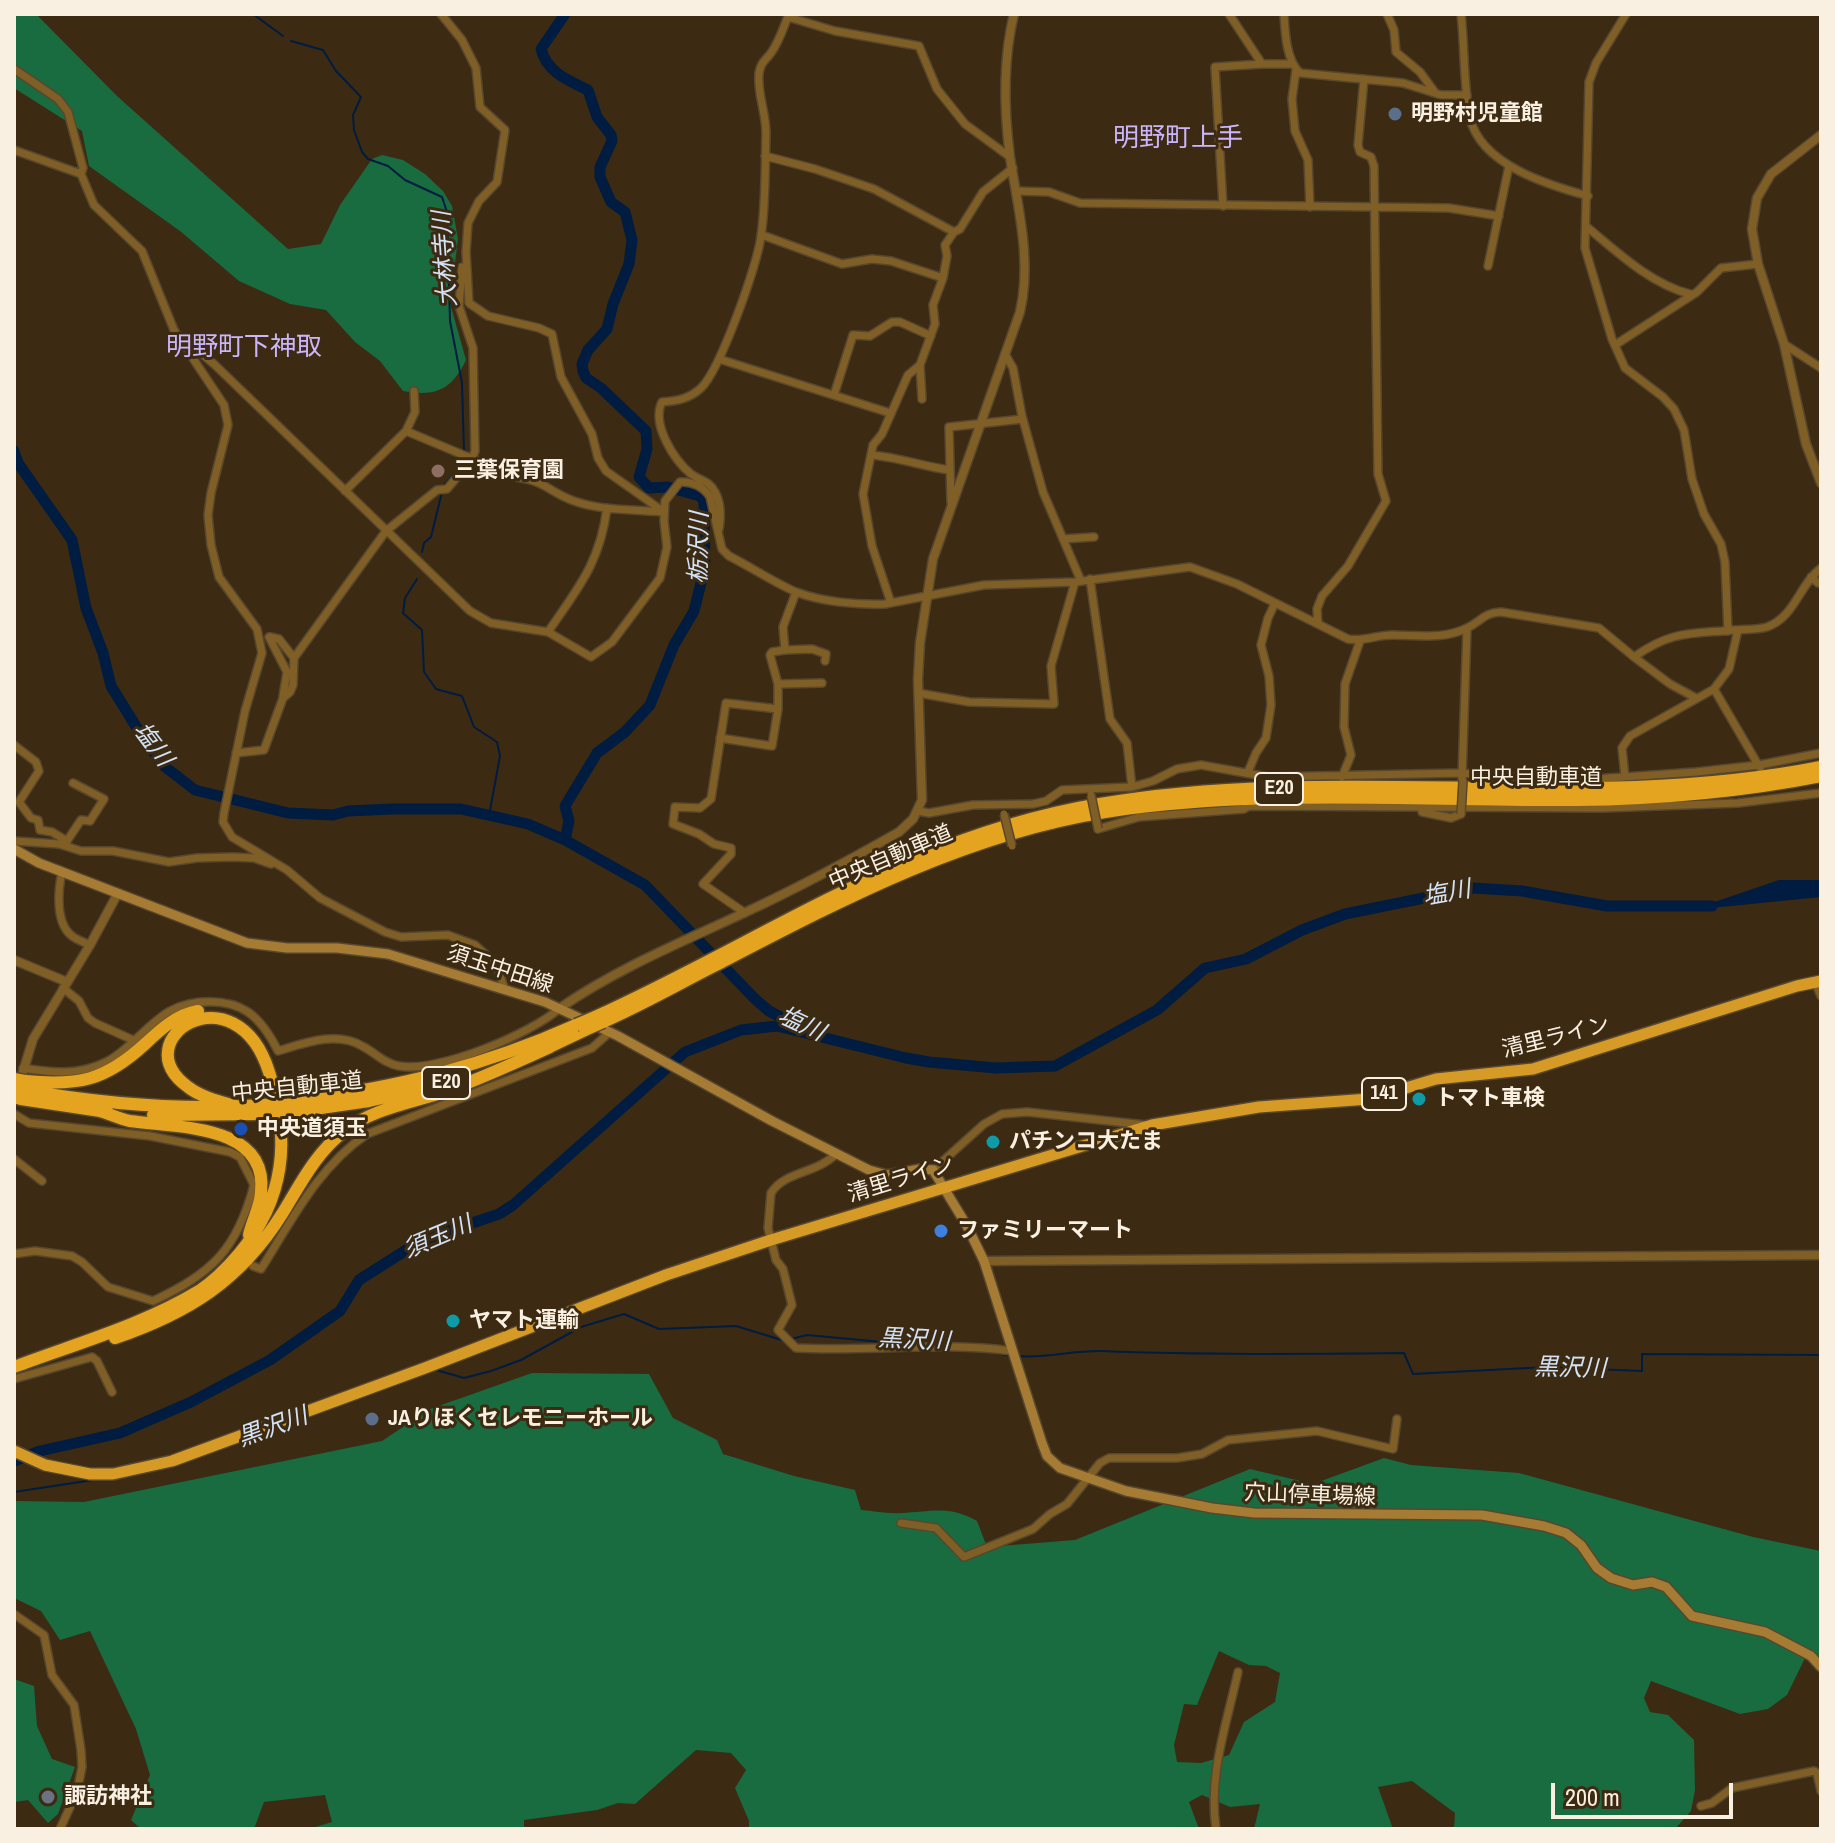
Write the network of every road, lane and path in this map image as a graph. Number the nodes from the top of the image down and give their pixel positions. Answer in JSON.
{"nodes":[{"id":1,"x":441,"y":14,"type":"edge"},
{"id":2,"x":1014,"y":14,"type":"edge"},
{"id":3,"x":1229,"y":14,"type":"edge"},
{"id":4,"x":1284,"y":14,"type":"edge"},
{"id":5,"x":1387,"y":14,"type":"edge"},
{"id":6,"x":1461,"y":14,"type":"edge"},
{"id":7,"x":1626,"y":14,"type":"edge"},
{"id":8,"x":788,"y":15,"type":"edge"},
{"id":9,"x":1262,"y":64,"type":"junction"},
{"id":10,"x":1294,"y":67,"type":"junction"},
{"id":11,"x":14,"y":69,"type":"edge"},
{"id":12,"x":1364,"y":79,"type":"junction"},
{"id":13,"x":1435,"y":93,"type":"junction"},
{"id":14,"x":1467,"y":95,"type":"junction"},
{"id":15,"x":1821,"y":135,"type":"edge"},
{"id":16,"x":14,"y":150,"type":"edge"},
{"id":17,"x":765,"y":156,"type":"junction"},
{"id":18,"x":1010,"y":157,"type":"junction"},
{"id":19,"x":1509,"y":166,"type":"junction"},
{"id":20,"x":1013,"y":168,"type":"junction"},
{"id":21,"x":81,"y":174,"type":"junction"},
{"id":22,"x":1016,"y":191,"type":"junction"},
{"id":23,"x":1588,"y":196,"type":"junction"},
{"id":24,"x":1223,"y":206,"type":"junction"},
{"id":25,"x":1310,"y":207,"type":"junction"},
{"id":26,"x":1375,"y":208,"type":"junction"},
{"id":27,"x":1499,"y":216,"type":"junction"},
{"id":28,"x":1587,"y":227,"type":"junction"},
{"id":29,"x":954,"y":232,"type":"junction"},
{"id":30,"x":762,"y":235,"type":"junction"},
{"id":31,"x":466,"y":252,"type":"junction"},
{"id":32,"x":1758,"y":264,"type":"junction"},
{"id":33,"x":1488,"y":266,"type":"dead end"},
{"id":34,"x":943,"y":278,"type":"junction"},
{"id":35,"x":1690,"y":294,"type":"junction"},
{"id":36,"x":931,"y":336,"type":"junction"},
{"id":37,"x":181,"y":342,"type":"junction"},
{"id":38,"x":1784,"y":344,"type":"junction"},
{"id":39,"x":1615,"y":345,"type":"junction"},
{"id":40,"x":1005,"y":354,"type":"junction"},
{"id":41,"x":719,"y":359,"type":"junction"},
{"id":42,"x":920,"y":365,"type":"junction"},
{"id":43,"x":1821,"y":368,"type":"edge"},
{"id":44,"x":414,"y":391,"type":"dead end"},
{"id":45,"x":834,"y":395,"type":"junction"},
{"id":46,"x":922,"y":399,"type":"dead end"},
{"id":47,"x":890,"y":413,"type":"junction"},
{"id":48,"x":1023,"y":419,"type":"junction"},
{"id":49,"x":979,"y":424,"type":"junction"},
{"id":50,"x":406,"y":431,"type":"junction"},
{"id":51,"x":871,"y":455,"type":"junction"},
{"id":52,"x":467,"y":457,"type":"junction"},
{"id":53,"x":949,"y":470,"type":"junction"},
{"id":54,"x":1821,"y":483,"type":"edge"},
{"id":55,"x":345,"y":491,"type":"junction"},
{"id":56,"x":951,"y":502,"type":"junction"},
{"id":57,"x":607,"y":508,"type":"junction"},
{"id":58,"x":664,"y":512,"type":"junction"},
{"id":59,"x":386,"y":531,"type":"junction"},
{"id":60,"x":718,"y":535,"type":"junction"},
{"id":61,"x":1094,"y":537,"type":"dead end"},
{"id":62,"x":1063,"y":539,"type":"junction"},
{"id":63,"x":1821,"y":568,"type":"edge"},
{"id":64,"x":1811,"y":577,"type":"junction"},
{"id":65,"x":1082,"y":581,"type":"junction"},
{"id":66,"x":1821,"y":582,"type":"edge"},
{"id":67,"x":796,"y":592,"type":"junction"},
{"id":68,"x":927,"y":596,"type":"junction"},
{"id":69,"x":891,"y":603,"type":"junction"},
{"id":70,"x":1275,"y":603,"type":"junction"},
{"id":71,"x":1318,"y":624,"type":"junction"},
{"id":72,"x":1467,"y":628,"type":"junction"},
{"id":73,"x":1738,"y":630,"type":"junction"},
{"id":74,"x":1728,"y":631,"type":"junction"},
{"id":75,"x":548,"y":632,"type":"junction"},
{"id":76,"x":260,"y":634,"type":"junction"},
{"id":77,"x":269,"y":637,"type":"junction"},
{"id":78,"x":1360,"y":641,"type":"junction"},
{"id":79,"x":785,"y":650,"type":"junction"},
{"id":80,"x":1634,"y":657,"type":"junction"},
{"id":81,"x":294,"y":658,"type":"junction"},
{"id":82,"x":825,"y":661,"type":"dead end"},
{"id":83,"x":822,"y":683,"type":"dead end"},
{"id":84,"x":778,"y":684,"type":"junction"},
{"id":85,"x":1714,"y":689,"type":"junction"},
{"id":86,"x":918,"y":693,"type":"junction"},
{"id":87,"x":283,"y":698,"type":"junction"},
{"id":88,"x":1696,"y":698,"type":"junction"},
{"id":89,"x":778,"y":709,"type":"junction"},
{"id":90,"x":720,"y":738,"type":"junction"},
{"id":91,"x":14,"y":745,"type":"edge"},
{"id":92,"x":1821,"y":753,"type":"edge"},
{"id":93,"x":235,"y":757,"type":"junction"},
{"id":94,"x":1821,"y":767,"type":"edge"},
{"id":95,"x":1760,"y":768,"type":"junction"},
{"id":96,"x":1248,"y":772,"type":"junction"},
{"id":97,"x":1821,"y":776,"type":"edge"},
{"id":98,"x":1342,"y":777,"type":"junction"},
{"id":99,"x":1462,"y":777,"type":"junction"},
{"id":100,"x":1625,"y":777,"type":"junction"},
{"id":101,"x":73,"y":783,"type":"dead end"},
{"id":102,"x":1132,"y":787,"type":"junction"},
{"id":103,"x":1091,"y":793,"type":"junction"},
{"id":104,"x":1821,"y":793,"type":"edge"},
{"id":105,"x":1421,"y":806,"type":"junction"},
{"id":106,"x":1002,"y":810,"type":"junction"},
{"id":107,"x":918,"y":811,"type":"junction"},
{"id":108,"x":14,"y":841,"type":"edge"},
{"id":109,"x":66,"y":844,"type":"junction"},
{"id":110,"x":1012,"y":846,"type":"dead end"},
{"id":111,"x":14,"y":849,"type":"edge"},
{"id":112,"x":276,"y":863,"type":"junction"},
{"id":113,"x":62,"y":872,"type":"junction"},
{"id":114,"x":118,"y":893,"type":"junction"},
{"id":115,"x":742,"y":914,"type":"junction"},
{"id":116,"x":764,"y":935,"type":"junction"},
{"id":117,"x":90,"y":945,"type":"junction"},
{"id":118,"x":14,"y":960,"type":"edge"},
{"id":119,"x":1818,"y":982,"type":"edge"},
{"id":120,"x":65,"y":985,"type":"junction"},
{"id":121,"x":505,"y":990,"type":"junction"},
{"id":122,"x":1821,"y":996,"type":"edge"},
{"id":123,"x":560,"y":1008,"type":"junction"},
{"id":124,"x":602,"y":1024,"type":"junction"},
{"id":125,"x":581,"y":1028,"type":"junction"},
{"id":126,"x":133,"y":1040,"type":"junction"},
{"id":127,"x":550,"y":1047,"type":"junction"},
{"id":128,"x":401,"y":1067,"type":"junction"},
{"id":129,"x":399,"y":1079,"type":"dead end"},
{"id":130,"x":18,"y":1092,"type":"edge"},
{"id":131,"x":300,"y":1106,"type":"junction"},
{"id":132,"x":239,"y":1107,"type":"junction"},
{"id":133,"x":265,"y":1110,"type":"junction"},
{"id":134,"x":100,"y":1111,"type":"junction"},
{"id":135,"x":1152,"y":1125,"type":"junction"},
{"id":136,"x":832,"y":1152,"type":"junction"},
{"id":137,"x":14,"y":1159,"type":"edge"},
{"id":138,"x":933,"y":1170,"type":"junction"},
{"id":139,"x":42,"y":1181,"type":"dead end"},
{"id":140,"x":944,"y":1189,"type":"junction"},
{"id":141,"x":265,"y":1237,"type":"junction"},
{"id":142,"x":771,"y":1240,"type":"junction"},
{"id":143,"x":246,"y":1246,"type":"junction"},
{"id":144,"x":14,"y":1254,"type":"edge"},
{"id":145,"x":1821,"y":1255,"type":"edge"},
{"id":146,"x":984,"y":1261,"type":"junction"},
{"id":147,"x":253,"y":1266,"type":"dead end"},
{"id":148,"x":117,"y":1333,"type":"junction"},
{"id":149,"x":1012,"y":1351,"type":"junction"},
{"id":150,"x":14,"y":1369,"type":"edge"},
{"id":151,"x":14,"y":1379,"type":"edge"},
{"id":152,"x":112,"y":1392,"type":"dead end"},
{"id":153,"x":1397,"y":1419,"type":"dead end"},
{"id":154,"x":14,"y":1451,"type":"edge"},
{"id":155,"x":1089,"y":1479,"type":"junction"},
{"id":156,"x":901,"y":1523,"type":"dead end"},
{"id":157,"x":14,"y":1614,"type":"edge"},
{"id":158,"x":1821,"y":1667,"type":"edge"},
{"id":159,"x":1238,"y":1672,"type":"dead end"},
{"id":160,"x":1821,"y":1791,"type":"edge"},
{"id":161,"x":1701,"y":1806,"type":"dead end"},
{"id":162,"x":60,"y":1829,"type":"edge"},
{"id":163,"x":1216,"y":1829,"type":"edge"}],
"edges":[{"from":1,"to":31,"type":"street"},
{"from":2,"to":18,"type":"street"},
{"from":3,"to":9,"type":"street"},
{"from":4,"to":10,"type":"street"},
{"from":5,"to":13,"type":"street"},
{"from":6,"to":14,"type":"street"},
{"from":7,"to":23,"type":"street"},
{"from":8,"to":17,"type":"street"},
{"from":8,"to":18,"type":"street"},
{"from":9,"to":10,"type":"street"},
{"from":9,"to":24,"type":"street"},
{"from":10,"to":12,"type":"street"},
{"from":10,"to":25,"type":"street"},
{"from":11,"to":21,"type":"street"},
{"from":12,"to":13,"type":"street"},
{"from":12,"to":26,"type":"street"},
{"from":13,"to":14,"type":"street"},
{"from":14,"to":19,"type":"street"},
{"from":15,"to":32,"type":"street"},
{"from":16,"to":21,"type":"street"},
{"from":17,"to":29,"type":"street"},
{"from":17,"to":30,"type":"street"},
{"from":18,"to":20,"type":"street"},
{"from":19,"to":23,"type":"street"},
{"from":19,"to":27,"type":"street"},
{"from":20,"to":22,"type":"street"},
{"from":20,"to":29,"type":"street"},
{"from":21,"to":37,"type":"street"},
{"from":22,"to":24,"type":"street"},
{"from":22,"to":40,"type":"street"},
{"from":23,"to":28,"type":"street"},
{"from":24,"to":25,"type":"street"},
{"from":25,"to":26,"type":"street"},
{"from":26,"to":27,"type":"street"},
{"from":26,"to":71,"type":"street"},
{"from":27,"to":33,"type":"street"},
{"from":28,"to":35,"type":"street"},
{"from":28,"to":39,"type":"street"},
{"from":29,"to":34,"type":"street"},
{"from":30,"to":34,"type":"street"},
{"from":30,"to":41,"type":"street"},
{"from":31,"to":52,"type":"street"},
{"from":31,"to":58,"type":"street"},
{"from":32,"to":35,"type":"street"},
{"from":32,"to":38,"type":"street"},
{"from":34,"to":36,"type":"street"},
{"from":35,"to":39,"type":"street"},
{"from":36,"to":42,"type":"street"},
{"from":36,"to":45,"type":"street"},
{"from":37,"to":55,"type":"street"},
{"from":37,"to":76,"type":"street"},
{"from":38,"to":43,"type":"street"},
{"from":38,"to":54,"type":"street"},
{"from":39,"to":74,"type":"street"},
{"from":40,"to":48,"type":"street"},
{"from":40,"to":49,"type":"street"},
{"from":41,"to":45,"type":"street"},
{"from":41,"to":60,"type":"street"},
{"from":42,"to":46,"type":"street"},
{"from":42,"to":47,"type":"street"},
{"from":44,"to":50,"type":"street"},
{"from":45,"to":47,"type":"street"},
{"from":47,"to":51,"type":"street"},
{"from":48,"to":49,"type":"street"},
{"from":48,"to":62,"type":"street"},
{"from":49,"to":53,"type":"street"},
{"from":49,"to":56,"type":"street"},
{"from":50,"to":52,"type":"street"},
{"from":50,"to":55,"type":"street"},
{"from":51,"to":53,"type":"street"},
{"from":51,"to":69,"type":"street"},
{"from":52,"to":57,"type":"street"},
{"from":52,"to":59,"type":"street"},
{"from":53,"to":56,"type":"street"},
{"from":55,"to":59,"type":"street"},
{"from":56,"to":68,"type":"street"},
{"from":57,"to":58,"type":"street"},
{"from":57,"to":75,"type":"street"},
{"from":58,"to":60,"type":"street"},
{"from":58,"to":75,"type":"street"},
{"from":59,"to":75,"type":"street"},
{"from":59,"to":81,"type":"street"},
{"from":60,"to":67,"type":"street"},
{"from":61,"to":62,"type":"street"},
{"from":62,"to":65,"type":"street"},
{"from":63,"to":64,"type":"street"},
{"from":64,"to":66,"type":"street"},
{"from":64,"to":73,"type":"street"},
{"from":65,"to":68,"type":"street"},
{"from":65,"to":70,"type":"street"},
{"from":65,"to":86,"type":"street"},
{"from":65,"to":102,"type":"street"},
{"from":67,"to":69,"type":"street"},
{"from":67,"to":79,"type":"street"},
{"from":68,"to":69,"type":"street"},
{"from":68,"to":86,"type":"street"},
{"from":70,"to":71,"type":"street"},
{"from":70,"to":96,"type":"street"},
{"from":71,"to":78,"type":"street"},
{"from":72,"to":78,"type":"street"},
{"from":72,"to":80,"type":"street"},
{"from":72,"to":99,"type":"street"},
{"from":73,"to":74,"type":"street"},
{"from":73,"to":85,"type":"street"},
{"from":74,"to":80,"type":"street"},
{"from":76,"to":77,"type":"street"},
{"from":76,"to":93,"type":"street"},
{"from":77,"to":81,"type":"street"},
{"from":77,"to":87,"type":"street"},
{"from":78,"to":98,"type":"street"},
{"from":79,"to":82,"type":"street"},
{"from":79,"to":84,"type":"street"},
{"from":80,"to":88,"type":"street"},
{"from":81,"to":87,"type":"street"},
{"from":83,"to":84,"type":"street"},
{"from":84,"to":89,"type":"street"},
{"from":85,"to":88,"type":"street"},
{"from":85,"to":95,"type":"street"},
{"from":86,"to":107,"type":"street"},
{"from":87,"to":93,"type":"street"},
{"from":88,"to":100,"type":"street"},
{"from":89,"to":90,"type":"street"},
{"from":89,"to":90,"type":"street"},
{"from":90,"to":115,"type":"street"},
{"from":91,"to":109,"type":"street"},
{"from":92,"to":95,"type":"street"},
{"from":93,"to":112,"type":"street"},
{"from":94,"to":116,"type":"highway","name":"中央自動車道","number":"E20"},
{"from":95,"to":100,"type":"street"},
{"from":96,"to":98,"type":"street"},
{"from":96,"to":102,"type":"street"},
{"from":97,"to":116,"type":"highway","name":"中央自動車道","number":"E20"},
{"from":98,"to":99,"type":"street"},
{"from":99,"to":100,"type":"street"},
{"from":99,"to":105,"type":"street","bridge":true},
{"from":101,"to":109,"type":"street"},
{"from":102,"to":103,"type":"street"},
{"from":103,"to":105,"type":"street","bridge":true},
{"from":103,"to":106,"type":"street"},
{"from":104,"to":105,"type":"street"},
{"from":106,"to":107,"type":"street"},
{"from":106,"to":110,"type":"street","bridge":true},
{"from":107,"to":115,"type":"street"},
{"from":108,"to":109,"type":"street"},
{"from":109,"to":112,"type":"street"},
{"from":111,"to":113,"type":"main road","name":"須玉中田線"},
{"from":112,"to":121,"type":"street"},
{"from":113,"to":114,"type":"main road","name":"須玉中田線"},
{"from":113,"to":117,"type":"street"},
{"from":114,"to":117,"type":"street"},
{"from":114,"to":121,"type":"main road","name":"須玉中田線"},
{"from":115,"to":123,"type":"street"},
{"from":116,"to":124,"type":"highway","name":"中央自動車道","number":"E20"},
{"from":117,"to":120,"type":"street"},
{"from":118,"to":120,"type":"street"},
{"from":119,"to":122,"type":"street"},
{"from":119,"to":135,"type":"highway","name":"清里ライン","number":"141"},
{"from":120,"to":126,"type":"street"},
{"from":120,"to":130,"type":"street"},
{"from":121,"to":123,"type":"main road","name":"須玉中田線"},
{"from":123,"to":124,"type":"main road","name":"須玉中田線"},
{"from":123,"to":128,"type":"street"},
{"from":124,"to":125,"type":"highway","name":"中央自動車道","number":"E20","bridge":true},
{"from":124,"to":136,"type":"main road","name":"須玉中田線"},
{"from":124,"to":147,"type":"street"},
{"from":125,"to":127,"type":"highway","name":"中央自動車道","number":"E20"},
{"from":125,"to":131,"type":"highway","name":"中央自動車道","number":"E20"},
{"from":126,"to":128,"type":"street"},
{"from":126,"to":130,"type":"street"},
{"from":127,"to":131,"type":"highway","name":"中央自動車道","number":"E20"},
{"from":127,"to":141,"type":"highway"},
{"from":128,"to":129,"type":"street"},
{"from":130,"to":132,"type":"highway","name":"中央自動車道","number":"E20"},
{"from":130,"to":134,"type":"highway","name":"中央自動車道","number":"E20"},
{"from":130,"to":141,"type":"highway"},
{"from":130,"to":144,"type":"street"},
{"from":131,"to":133,"type":"highway","name":"中央自動車道","number":"E20","bridge":true},
{"from":132,"to":133,"type":"highway","name":"中央自動車道","number":"E20"},
{"from":132,"to":143,"type":"highway"},
{"from":133,"to":134,"type":"highway","name":"中央自動車道","number":"E20"},
{"from":134,"to":143,"type":"highway"},
{"from":135,"to":138,"type":"street"},
{"from":135,"to":140,"type":"highway","name":"清里ライン","number":"141"},
{"from":136,"to":138,"type":"main road","name":"須玉中田線"},
{"from":136,"to":142,"type":"street"},
{"from":137,"to":139,"type":"street"},
{"from":138,"to":140,"type":"main road"},
{"from":140,"to":142,"type":"highway","name":"清里ライン","number":"141"},
{"from":140,"to":146,"type":"main road","name":"穴山停車場線"},
{"from":141,"to":148,"type":"highway"},
{"from":142,"to":149,"type":"street"},
{"from":142,"to":154,"type":"highway","name":"清里ライン","number":"141"},
{"from":143,"to":148,"type":"highway"},
{"from":145,"to":146,"type":"street"},
{"from":146,"to":149,"type":"main road","name":"穴山停車場線"},
{"from":148,"to":150,"type":"highway"},
{"from":149,"to":155,"type":"main road","name":"穴山停車場線"},
{"from":151,"to":152,"type":"street"},
{"from":153,"to":155,"type":"street"},
{"from":155,"to":156,"type":"street"},
{"from":155,"to":158,"type":"main road","name":"穴山停車場線"},
{"from":157,"to":162,"type":"street"},
{"from":159,"to":163,"type":"street"},
{"from":160,"to":161,"type":"street"}]}
